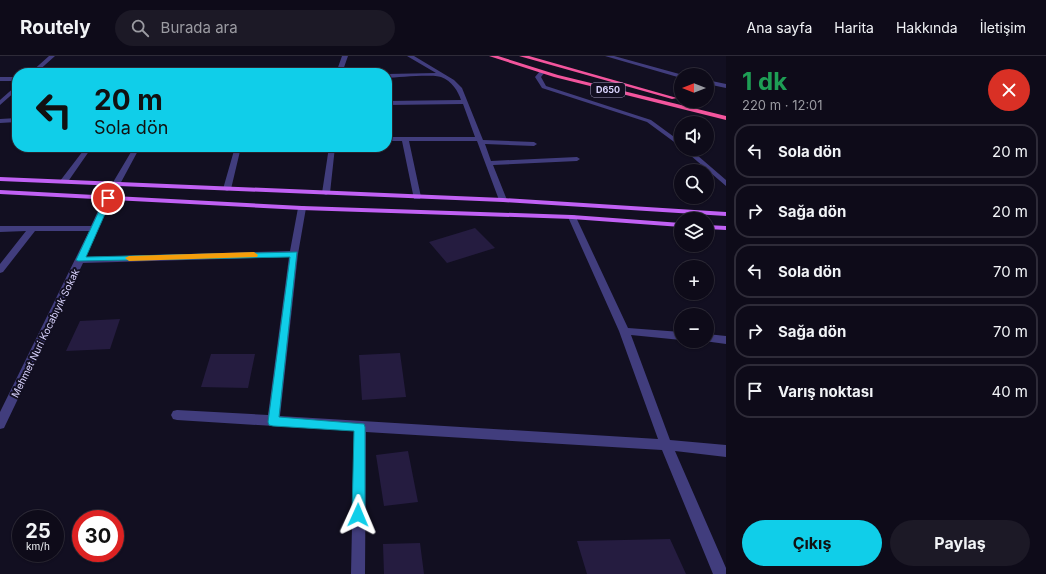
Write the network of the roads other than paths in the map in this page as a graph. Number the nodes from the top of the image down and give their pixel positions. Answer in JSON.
{"nodes":[{"id":1,"x":52,"y":56,"type":"edge"},
{"id":2,"x":345,"y":56,"type":"edge"},
{"id":3,"x":410,"y":56,"type":"edge"},
{"id":4,"x":492,"y":56,"type":"edge"},
{"id":5,"x":522,"y":56,"type":"edge"},
{"id":6,"x":608,"y":56,"type":"edge"},
{"id":7,"x":39,"y":68,"type":"edge"},
{"id":8,"x":341,"y":68,"type":"edge"},
{"id":9,"x":542,"y":72,"type":"junction"},
{"id":10,"x":674,"y":74,"type":"edge"},
{"id":11,"x":441,"y":75,"type":"junction"},
{"id":12,"x":392,"y":76,"type":"edge"},
{"id":13,"x":0,"y":79,"type":"edge"},
{"id":14,"x":12,"y":79,"type":"edge"},
{"id":15,"x":714,"y":83,"type":"edge"},
{"id":16,"x":726,"y":86,"type":"edge"},
{"id":17,"x":12,"y":91,"type":"edge"},
{"id":18,"x":674,"y":97,"type":"edge"},
{"id":19,"x":0,"y":102,"type":"edge"},
{"id":20,"x":466,"y":102,"type":"junction"},
{"id":21,"x":392,"y":103,"type":"edge"},
{"id":22,"x":714,"y":107,"type":"edge"},
{"id":23,"x":726,"y":110,"type":"edge"},
{"id":24,"x":726,"y":118,"type":"edge"},
{"id":25,"x":12,"y":120,"type":"edge"},
{"id":26,"x":0,"y":121,"type":"edge"},
{"id":27,"x":405,"y":138,"type":"junction"},
{"id":28,"x":392,"y":139,"type":"edge"},
{"id":29,"x":674,"y":140,"type":"edge"},
{"id":30,"x":480,"y":141,"type":"junction"},
{"id":31,"x":534,"y":144,"type":"dead end"},
{"id":32,"x":85,"y":152,"type":"edge"},
{"id":33,"x":135,"y":152,"type":"edge"},
{"id":34,"x":237,"y":152,"type":"edge"},
{"id":35,"x":331,"y":152,"type":"edge"},
{"id":36,"x":694,"y":156,"type":"edge"},
{"id":37,"x":577,"y":159,"type":"dead end"},
{"id":38,"x":489,"y":163,"type":"junction"},
{"id":39,"x":0,"y":179,"type":"edge"},
{"id":40,"x":64,"y":182,"type":"junction"},
{"id":41,"x":116,"y":184,"type":"junction"},
{"id":42,"x":726,"y":184,"type":"edge"},
{"id":43,"x":227,"y":189,"type":"junction"},
{"id":44,"x":0,"y":192,"type":"edge"},
{"id":45,"x":326,"y":194,"type":"junction"},
{"id":46,"x":417,"y":197,"type":"junction"},
{"id":47,"x":108,"y":198,"type":"junction"},
{"id":48,"x":504,"y":200,"type":"junction"},
{"id":49,"x":302,"y":208,"type":"junction"},
{"id":50,"x":726,"y":214,"type":"edge"},
{"id":51,"x":572,"y":217,"type":"junction"},
{"id":52,"x":674,"y":224,"type":"edge"},
{"id":53,"x":714,"y":227,"type":"edge"},
{"id":54,"x":95,"y":228,"type":"junction"},
{"id":55,"x":726,"y":228,"type":"edge"},
{"id":56,"x":0,"y":229,"type":"edge"},
{"id":57,"x":32,"y":229,"type":"junction"},
{"id":58,"x":294,"y":254,"type":"junction"},
{"id":59,"x":80,"y":260,"type":"junction"},
{"id":60,"x":0,"y":270,"type":"edge"},
{"id":61,"x":624,"y":331,"type":"junction"},
{"id":62,"x":674,"y":335,"type":"edge"},
{"id":63,"x":714,"y":339,"type":"edge"},
{"id":64,"x":726,"y":340,"type":"edge"},
{"id":65,"x":177,"y":415,"type":"dead end"},
{"id":66,"x":273,"y":422,"type":"junction"},
{"id":67,"x":0,"y":424,"type":"edge"},
{"id":68,"x":360,"y":427,"type":"junction"},
{"id":69,"x":666,"y":445,"type":"junction"},
{"id":70,"x":726,"y":451,"type":"edge"},
{"id":71,"x":358,"y":574,"type":"edge"},
{"id":72,"x":721,"y":574,"type":"edge"}],
"edges":[{"from":1,"to":7,"type":"street"},
{"from":2,"to":8,"type":"street"},
{"from":3,"to":11,"type":"street"},
{"from":4,"to":9,"type":"highway","number":"D650"},
{"from":5,"to":18,"type":"highway"},
{"from":6,"to":10,"type":"street"},
{"from":9,"to":24,"type":"highway","number":"D650"},
{"from":9,"to":29,"type":"street"},
{"from":11,"to":12,"type":"street"},
{"from":11,"to":20,"type":"street"},
{"from":13,"to":14,"type":"street"},
{"from":15,"to":16,"type":"street"},
{"from":17,"to":19,"type":"street"},
{"from":20,"to":21,"type":"street"},
{"from":20,"to":30,"type":"street"},
{"from":22,"to":23,"type":"highway"},
{"from":25,"to":26,"type":"street"},
{"from":27,"to":28,"type":"street"},
{"from":27,"to":30,"type":"street"},
{"from":27,"to":46,"type":"street"},
{"from":30,"to":31,"type":"street"},
{"from":30,"to":38,"type":"street"},
{"from":32,"to":40,"type":"street"},
{"from":33,"to":41,"type":"street"},
{"from":34,"to":43,"type":"street"},
{"from":35,"to":45,"type":"street"},
{"from":36,"to":42,"type":"street"},
{"from":37,"to":38,"type":"street"},
{"from":38,"to":48,"type":"street"},
{"from":39,"to":40,"type":"main road"},
{"from":40,"to":41,"type":"main road"},
{"from":41,"to":43,"type":"main road"},
{"from":43,"to":45,"type":"main road"},
{"from":44,"to":47,"type":"main road"},
{"from":45,"to":46,"type":"main road"},
{"from":46,"to":48,"type":"main road"},
{"from":47,"to":49,"type":"main road"},
{"from":47,"to":54,"type":"street","name":"Mehmet Nuri Kocabıyık Sokak"},
{"from":48,"to":50,"type":"main road"},
{"from":49,"to":51,"type":"main road"},
{"from":49,"to":58,"type":"street"},
{"from":51,"to":52,"type":"main road"},
{"from":51,"to":61,"type":"street"},
{"from":53,"to":55,"type":"main road"},
{"from":54,"to":57,"type":"street"},
{"from":54,"to":59,"type":"street","name":"Mehmet Nuri Kocabıyık Sokak"},
{"from":56,"to":57,"type":"street"},
{"from":57,"to":60,"type":"street"},
{"from":58,"to":59,"type":"street"},
{"from":58,"to":66,"type":"street"},
{"from":59,"to":67,"type":"street","name":"Mehmet Nuri Kocabıyık Sokak"},
{"from":61,"to":62,"type":"street"},
{"from":61,"to":69,"type":"street"},
{"from":63,"to":64,"type":"street"},
{"from":65,"to":66,"type":"street"},
{"from":66,"to":68,"type":"street"},
{"from":68,"to":69,"type":"street"},
{"from":68,"to":71,"type":"street"},
{"from":69,"to":70,"type":"street"},
{"from":69,"to":72,"type":"street"}]}
